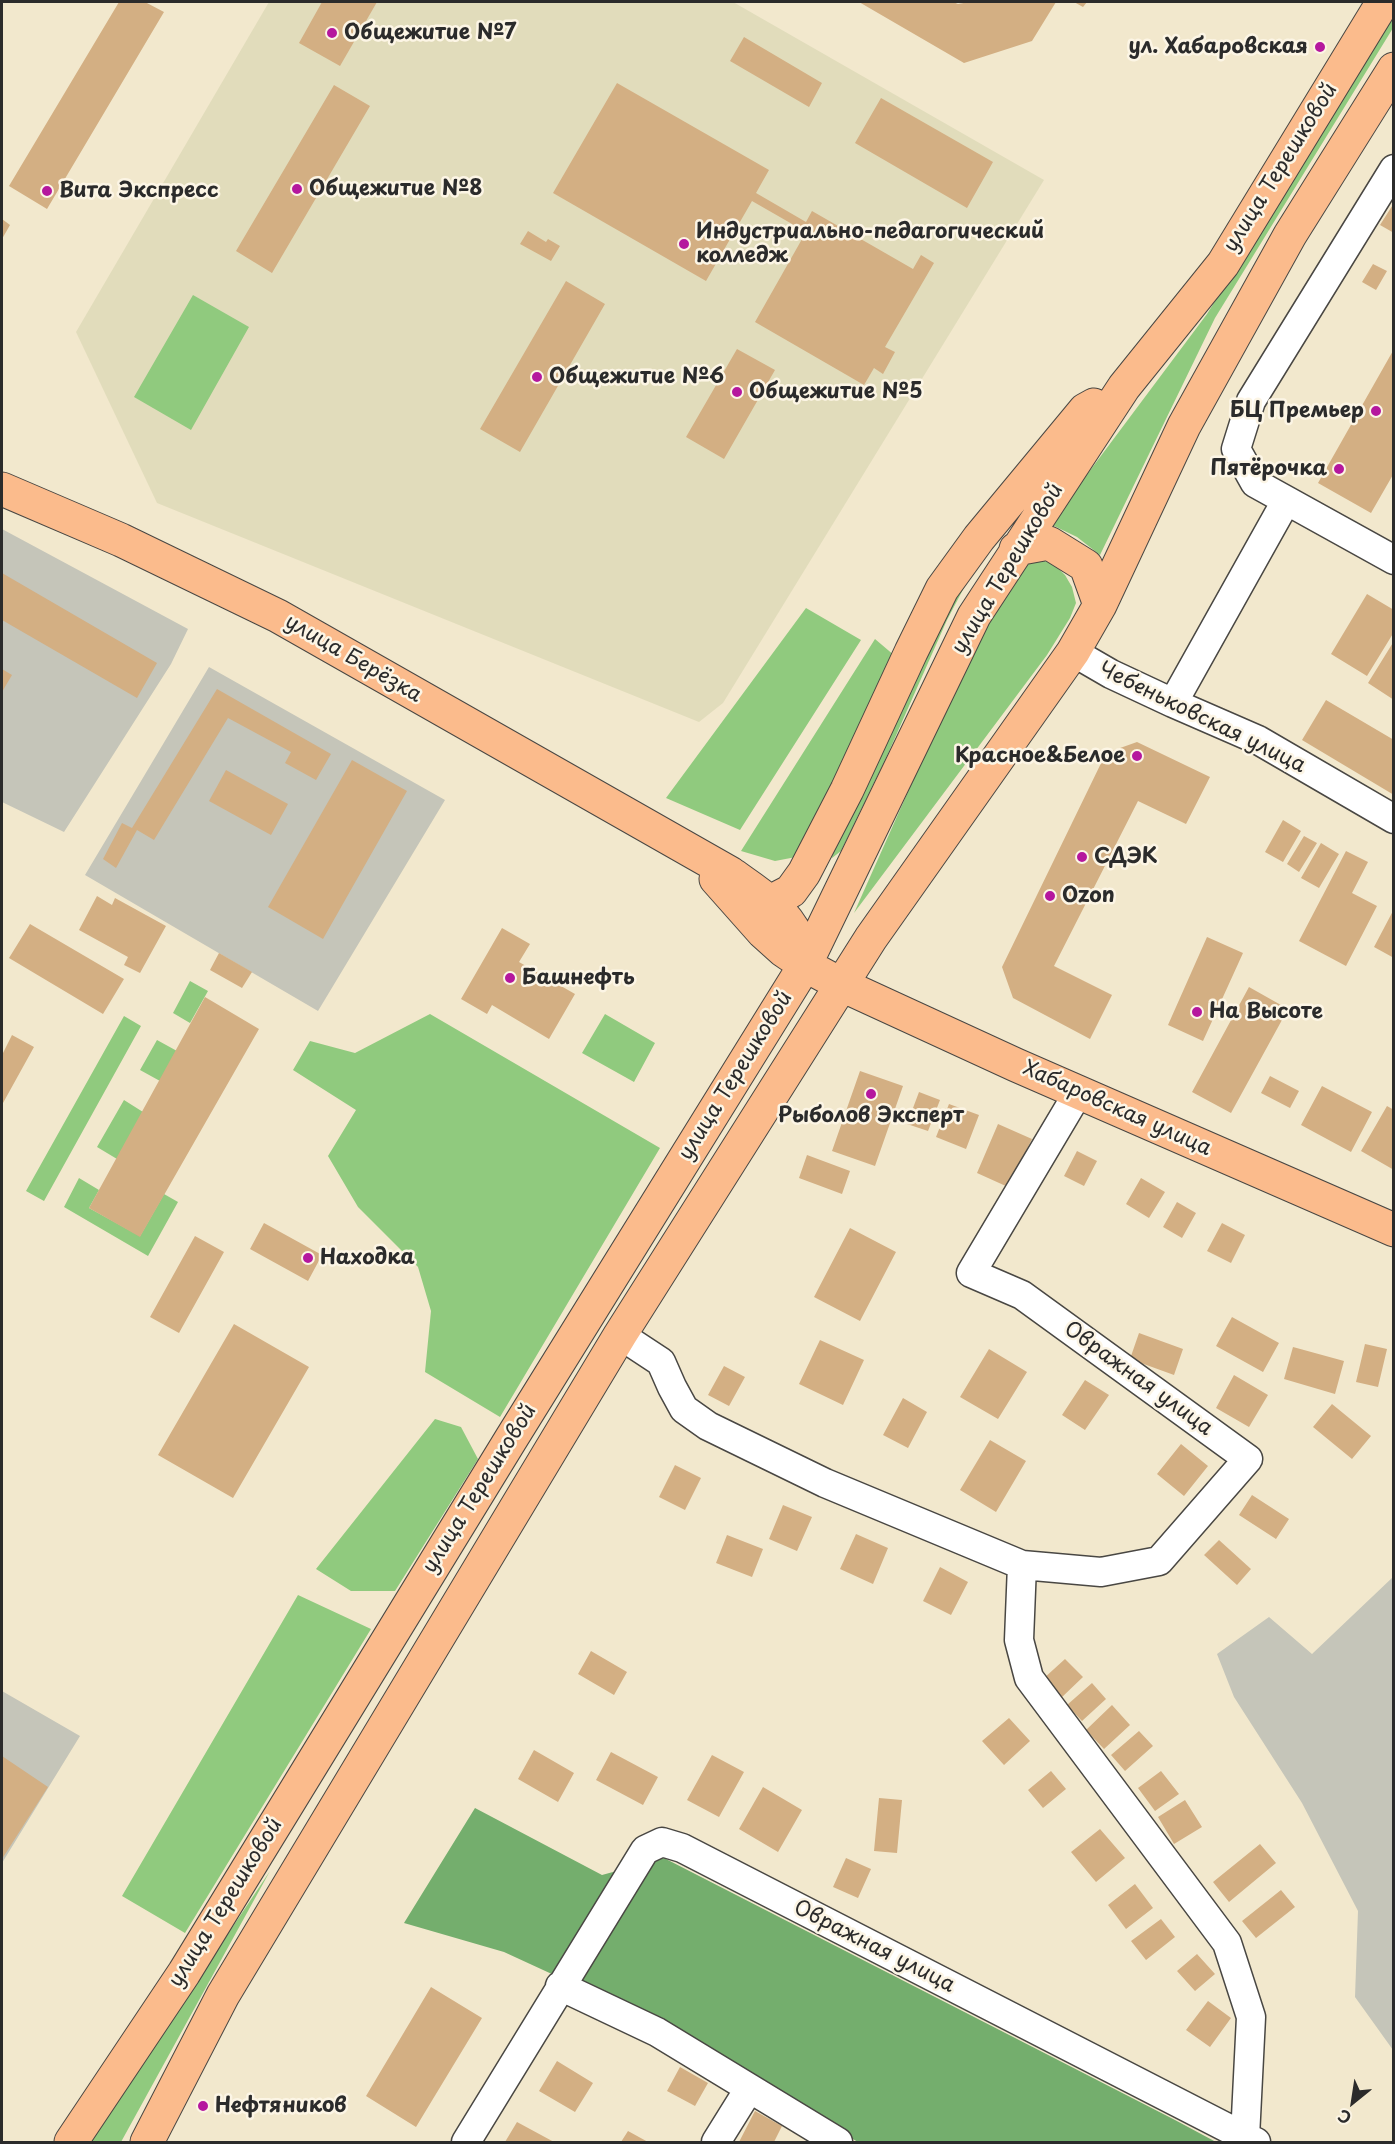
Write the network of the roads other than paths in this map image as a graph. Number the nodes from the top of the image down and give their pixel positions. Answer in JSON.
{"nodes":[{"id":1,"x":1383,"y":2,"type":"edge"},
{"id":2,"x":1394,"y":69,"type":"edge"},
{"id":3,"x":1394,"y":169,"type":"edge"},
{"id":4,"x":1124,"y":387,"type":"junction"},
{"id":5,"x":2,"y":489,"type":"edge"},
{"id":6,"x":1286,"y":501,"type":"junction"},
{"id":7,"x":1016,"y":549,"type":"junction"},
{"id":8,"x":1394,"y":560,"type":"edge"},
{"id":9,"x":1100,"y":605,"type":"junction"},
{"id":10,"x":1073,"y":652,"type":"junction"},
{"id":11,"x":1173,"y":704,"type":"junction"},
{"id":12,"x":1394,"y":819,"type":"edge"},
{"id":13,"x":694,"y":853,"type":"junction"},
{"id":14,"x":770,"y":902,"type":"junction"},
{"id":15,"x":805,"y":965,"type":"junction"},
{"id":16,"x":842,"y":985,"type":"junction"},
{"id":17,"x":1078,"y":1092,"type":"junction"},
{"id":18,"x":1394,"y":1230,"type":"edge"},
{"id":19,"x":620,"y":1335,"type":"junction"},
{"id":20,"x":1022,"y":1565,"type":"junction"},
{"id":21,"x":560,"y":1986,"type":"junction"},
{"id":22,"x":749,"y":2089,"type":"junction"},
{"id":23,"x":1250,"y":2140,"type":"edge"},
{"id":24,"x":71,"y":2142,"type":"edge"},
{"id":25,"x":147,"y":2142,"type":"edge"},
{"id":26,"x":466,"y":2142,"type":"edge"},
{"id":27,"x":716,"y":2142,"type":"edge"},
{"id":28,"x":838,"y":2142,"type":"edge"}],
"edges":[{"from":1,"to":4,"type":"main road","name":"улица Терешковой"},
{"from":2,"to":9,"type":"main road","name":"улица Терешковой"},
{"from":3,"to":6,"type":"street"},
{"from":4,"to":7,"type":"main road","name":"улица Терешковой"},
{"from":4,"to":14,"type":"main road"},
{"from":5,"to":13,"type":"main road","name":"улица Берёзка"},
{"from":6,"to":8,"type":"street"},
{"from":6,"to":11,"type":"street"},
{"from":7,"to":9,"type":"main road"},
{"from":7,"to":15,"type":"main road","name":"улица Терешковой"},
{"from":9,"to":10,"type":"main road","name":"улица Терешковой"},
{"from":10,"to":11,"type":"street","name":"Чебеньковская улица"},
{"from":10,"to":16,"type":"main road","name":"улица Терешковой"},
{"from":11,"to":12,"type":"street","name":"Чебеньковская улица"},
{"from":13,"to":14,"type":"main road","name":"улица Берёзка"},
{"from":13,"to":15,"type":"main road","name":"улица Берёзка"},
{"from":14,"to":15,"type":"main road","name":"улица Берёзка"},
{"from":15,"to":16,"type":"main road","name":"улица Берёзка"},
{"from":15,"to":24,"type":"main road","name":"улица Терешковой"},
{"from":16,"to":17,"type":"main road","name":"Хабаровская улица"},
{"from":16,"to":19,"type":"main road","name":"улица Терешковой"},
{"from":17,"to":18,"type":"main road","name":"Хабаровская улица"},
{"from":17,"to":20,"type":"street","name":"Овражная улица"},
{"from":19,"to":20,"type":"street","name":"Овражная улица"},
{"from":19,"to":25,"type":"main road","name":"улица Терешковой"},
{"from":20,"to":23,"type":"street","name":"Овражная улица"},
{"from":21,"to":22,"type":"street"},
{"from":21,"to":23,"type":"street","name":"Овражная улица"},
{"from":21,"to":26,"type":"street"},
{"from":22,"to":27,"type":"street"},
{"from":22,"to":28,"type":"street"}]}
